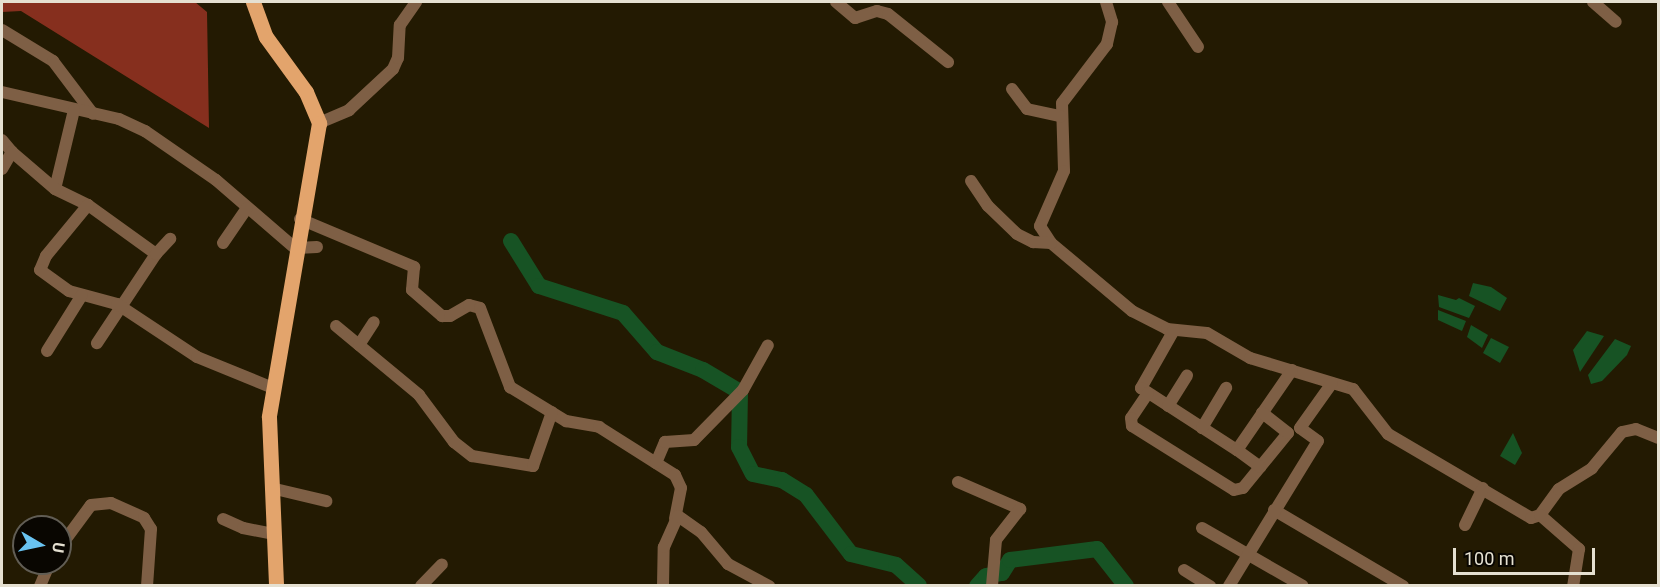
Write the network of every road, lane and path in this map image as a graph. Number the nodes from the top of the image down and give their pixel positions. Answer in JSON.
{"nodes":[{"id":1,"x":253,"y":2,"type":"edge"},
{"id":2,"x":416,"y":2,"type":"edge"},
{"id":3,"x":836,"y":2,"type":"edge"},
{"id":4,"x":1107,"y":2,"type":"edge"},
{"id":5,"x":1168,"y":2,"type":"edge"},
{"id":6,"x":1593,"y":2,"type":"edge"},
{"id":7,"x":1616,"y":22,"type":"dead end"},
{"id":8,"x":2,"y":30,"type":"edge"},
{"id":9,"x":1198,"y":47,"type":"dead end"},
{"id":10,"x":948,"y":62,"type":"dead end"},
{"id":11,"x":1012,"y":89,"type":"dead end"},
{"id":12,"x":2,"y":92,"type":"edge"},
{"id":13,"x":74,"y":110,"type":"junction"},
{"id":14,"x":93,"y":114,"type":"junction"},
{"id":15,"x":1061,"y":116,"type":"junction"},
{"id":16,"x":319,"y":123,"type":"junction"},
{"id":17,"x":2,"y":140,"type":"edge"},
{"id":18,"x":12,"y":152,"type":"junction"},
{"id":19,"x":2,"y":169,"type":"edge"},
{"id":20,"x":971,"y":181,"type":"dead end"},
{"id":21,"x":55,"y":189,"type":"junction"},
{"id":22,"x":88,"y":205,"type":"junction"},
{"id":23,"x":247,"y":208,"type":"junction"},
{"id":24,"x":300,"y":219,"type":"junction"},
{"id":25,"x":170,"y":239,"type":"dead end"},
{"id":26,"x":223,"y":243,"type":"dead end"},
{"id":27,"x":1051,"y":243,"type":"junction"},
{"id":28,"x":317,"y":247,"type":"dead end"},
{"id":29,"x":297,"y":249,"type":"junction"},
{"id":30,"x":156,"y":254,"type":"junction"},
{"id":31,"x":82,"y":295,"type":"junction"},
{"id":32,"x":121,"y":306,"type":"junction"},
{"id":33,"x":374,"y":321,"type":"dead end"},
{"id":34,"x":336,"y":326,"type":"dead end"},
{"id":35,"x":1174,"y":330,"type":"junction"},
{"id":36,"x":96,"y":343,"type":"dead end"},
{"id":37,"x":358,"y":345,"type":"junction"},
{"id":38,"x":768,"y":345,"type":"dead end"},
{"id":39,"x":47,"y":351,"type":"dead end"},
{"id":40,"x":1292,"y":370,"type":"junction"},
{"id":41,"x":1187,"y":376,"type":"dead end"},
{"id":42,"x":1332,"y":383,"type":"junction"},
{"id":43,"x":273,"y":388,"type":"junction"},
{"id":44,"x":1226,"y":388,"type":"dead end"},
{"id":45,"x":1148,"y":393,"type":"junction"},
{"id":46,"x":1168,"y":406,"type":"junction"},
{"id":47,"x":552,"y":412,"type":"junction"},
{"id":48,"x":1262,"y":413,"type":"junction"},
{"id":49,"x":1202,"y":428,"type":"junction"},
{"id":50,"x":1659,"y":438,"type":"edge"},
{"id":51,"x":1238,"y":450,"type":"junction"},
{"id":52,"x":656,"y":464,"type":"junction"},
{"id":53,"x":1260,"y":467,"type":"junction"},
{"id":54,"x":958,"y":482,"type":"dead end"},
{"id":55,"x":271,"y":488,"type":"junction"},
{"id":56,"x":1483,"y":488,"type":"junction"},
{"id":57,"x":326,"y":501,"type":"dead end"},
{"id":58,"x":1274,"y":510,"type":"junction"},
{"id":59,"x":1540,"y":515,"type":"junction"},
{"id":60,"x":675,"y":518,"type":"junction"},
{"id":61,"x":223,"y":519,"type":"dead end"},
{"id":62,"x":1465,"y":525,"type":"dead end"},
{"id":63,"x":1202,"y":528,"type":"dead end"},
{"id":64,"x":72,"y":531,"type":"edge"},
{"id":65,"x":274,"y":534,"type":"junction"},
{"id":66,"x":1247,"y":554,"type":"junction"},
{"id":67,"x":442,"y":564,"type":"dead end"},
{"id":68,"x":1184,"y":570,"type":"dead end"},
{"id":69,"x":992,"y":584,"type":"edge"},
{"id":70,"x":147,"y":585,"type":"edge"},
{"id":71,"x":276,"y":585,"type":"edge"},
{"id":72,"x":421,"y":585,"type":"edge"},
{"id":73,"x":663,"y":585,"type":"edge"},
{"id":74,"x":769,"y":585,"type":"edge"},
{"id":75,"x":1210,"y":585,"type":"edge"},
{"id":76,"x":1229,"y":585,"type":"edge"},
{"id":77,"x":1303,"y":585,"type":"edge"},
{"id":78,"x":1403,"y":585,"type":"edge"},
{"id":79,"x":1573,"y":585,"type":"edge"}],
"edges":[{"from":1,"to":16,"type":"main road"},
{"from":2,"to":16,"type":"street"},
{"from":3,"to":10,"type":"street"},
{"from":4,"to":15,"type":"street"},
{"from":5,"to":9,"type":"street"},
{"from":6,"to":7,"type":"street"},
{"from":8,"to":14,"type":"street"},
{"from":11,"to":15,"type":"street"},
{"from":12,"to":13,"type":"street"},
{"from":13,"to":14,"type":"street"},
{"from":13,"to":21,"type":"street"},
{"from":14,"to":23,"type":"street"},
{"from":15,"to":27,"type":"street"},
{"from":16,"to":24,"type":"main road"},
{"from":17,"to":18,"type":"street"},
{"from":18,"to":19,"type":"street"},
{"from":18,"to":21,"type":"street"},
{"from":20,"to":27,"type":"street"},
{"from":21,"to":22,"type":"street"},
{"from":22,"to":30,"type":"street"},
{"from":22,"to":31,"type":"street"},
{"from":23,"to":26,"type":"street"},
{"from":23,"to":29,"type":"street"},
{"from":24,"to":29,"type":"main road"},
{"from":24,"to":47,"type":"street"},
{"from":25,"to":30,"type":"street"},
{"from":27,"to":35,"type":"street"},
{"from":28,"to":29,"type":"street"},
{"from":29,"to":43,"type":"main road"},
{"from":30,"to":32,"type":"street"},
{"from":31,"to":32,"type":"street"},
{"from":31,"to":39,"type":"street"},
{"from":32,"to":36,"type":"street"},
{"from":32,"to":43,"type":"street"},
{"from":33,"to":37,"type":"street"},
{"from":34,"to":37,"type":"street"},
{"from":35,"to":40,"type":"street"},
{"from":35,"to":45,"type":"street"},
{"from":37,"to":47,"type":"street"},
{"from":38,"to":52,"type":"street"},
{"from":40,"to":42,"type":"street"},
{"from":40,"to":48,"type":"street"},
{"from":41,"to":46,"type":"street"},
{"from":42,"to":56,"type":"street"},
{"from":42,"to":58,"type":"street"},
{"from":43,"to":55,"type":"main road"},
{"from":44,"to":49,"type":"street"},
{"from":45,"to":46,"type":"street"},
{"from":45,"to":53,"type":"street"},
{"from":46,"to":49,"type":"street"},
{"from":47,"to":52,"type":"street"},
{"from":48,"to":51,"type":"street"},
{"from":48,"to":53,"type":"street"},
{"from":49,"to":51,"type":"street"},
{"from":50,"to":59,"type":"street"},
{"from":51,"to":53,"type":"street"},
{"from":52,"to":60,"type":"street"},
{"from":54,"to":69,"type":"street"},
{"from":55,"to":57,"type":"street"},
{"from":55,"to":65,"type":"main road"},
{"from":56,"to":59,"type":"street"},
{"from":56,"to":62,"type":"street"},
{"from":58,"to":66,"type":"street"},
{"from":58,"to":78,"type":"street"},
{"from":59,"to":79,"type":"street"},
{"from":60,"to":73,"type":"street"},
{"from":60,"to":74,"type":"street"},
{"from":61,"to":65,"type":"street"},
{"from":63,"to":66,"type":"street"},
{"from":64,"to":70,"type":"street"},
{"from":65,"to":71,"type":"main road"},
{"from":66,"to":76,"type":"street"},
{"from":66,"to":77,"type":"street"},
{"from":67,"to":72,"type":"street"},
{"from":68,"to":75,"type":"street"}]}
